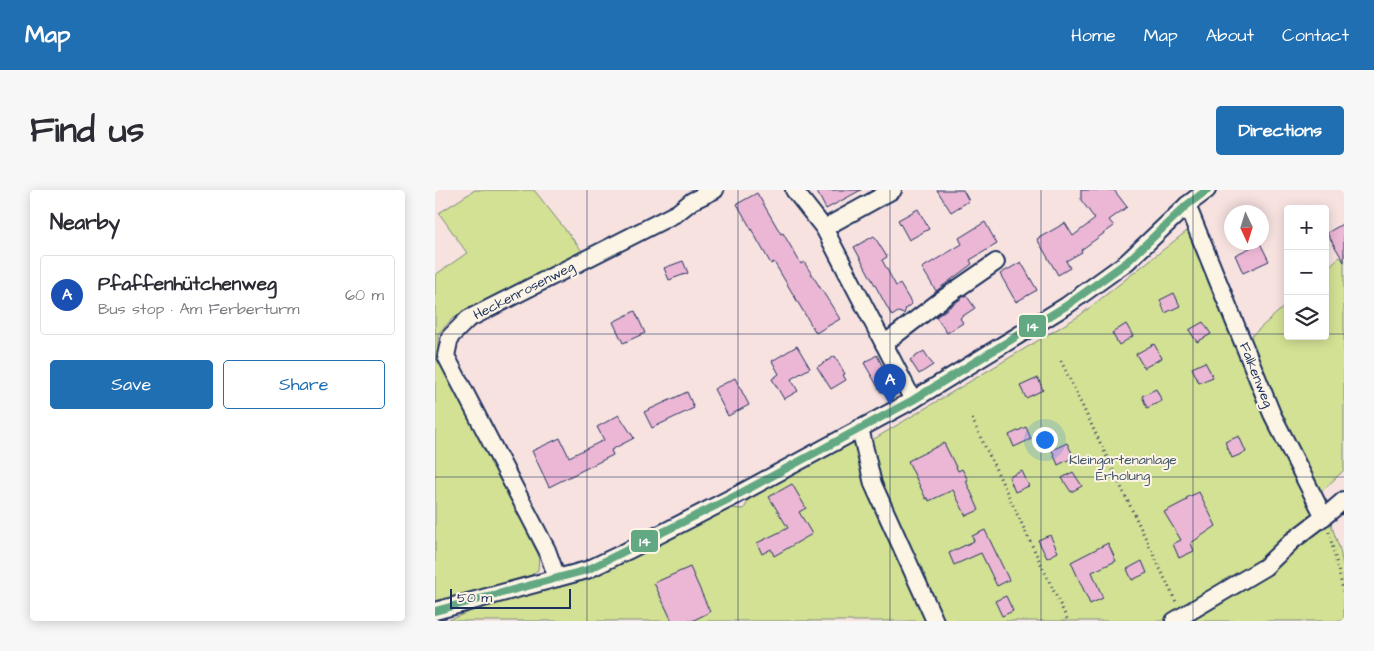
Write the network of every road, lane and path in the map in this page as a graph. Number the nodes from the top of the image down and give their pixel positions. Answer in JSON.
{"nodes":[{"id":1,"x":715,"y":190,"type":"edge"},
{"id":2,"x":795,"y":190,"type":"edge"},
{"id":3,"x":893,"y":190,"type":"edge"},
{"id":4,"x":1207,"y":190,"type":"edge"},
{"id":5,"x":687,"y":196,"type":"edge"},
{"id":6,"x":1187,"y":205,"type":"junction"},
{"id":7,"x":824,"y":228,"type":"junction"},
{"id":8,"x":996,"y":262,"type":"dead end"},
{"id":9,"x":884,"y":344,"type":"junction"},
{"id":10,"x":1061,"y":361,"type":"dead end"},
{"id":11,"x":913,"y":400,"type":"junction"},
{"id":12,"x":972,"y":419,"type":"dead end"},
{"id":13,"x":860,"y":428,"type":"junction"},
{"id":14,"x":1344,"y":500,"type":"edge"},
{"id":15,"x":1324,"y":517,"type":"junction"},
{"id":16,"x":557,"y":578,"type":"junction"},
{"id":17,"x":1344,"y":594,"type":"edge"},
{"id":18,"x":435,"y":611,"type":"edge"},
{"id":19,"x":1178,"y":618,"type":"edge"},
{"id":20,"x":935,"y":621,"type":"edge"},
{"id":21,"x":1068,"y":621,"type":"edge"}],
"edges":[{"from":1,"to":5,"type":"street","name":"Heckenrosenweg"},
{"from":2,"to":7,"type":"street"},
{"from":3,"to":7,"type":"street"},
{"from":4,"to":6,"type":"street"},
{"from":5,"to":16,"type":"street","name":"Heckenrosenweg"},
{"from":6,"to":11,"type":"street"},
{"from":6,"to":15,"type":"street","name":"Falkenweg"},
{"from":7,"to":9,"type":"street"},
{"from":8,"to":9,"type":"street"},
{"from":9,"to":11,"type":"street"},
{"from":10,"to":19,"type":"path"},
{"from":11,"to":13,"type":"street"},
{"from":12,"to":21,"type":"path"},
{"from":13,"to":16,"type":"street"},
{"from":13,"to":20,"type":"street"},
{"from":14,"to":15,"type":"street"},
{"from":15,"to":17,"type":"path"},
{"from":15,"to":19,"type":"street"},
{"from":16,"to":18,"type":"street"}]}
